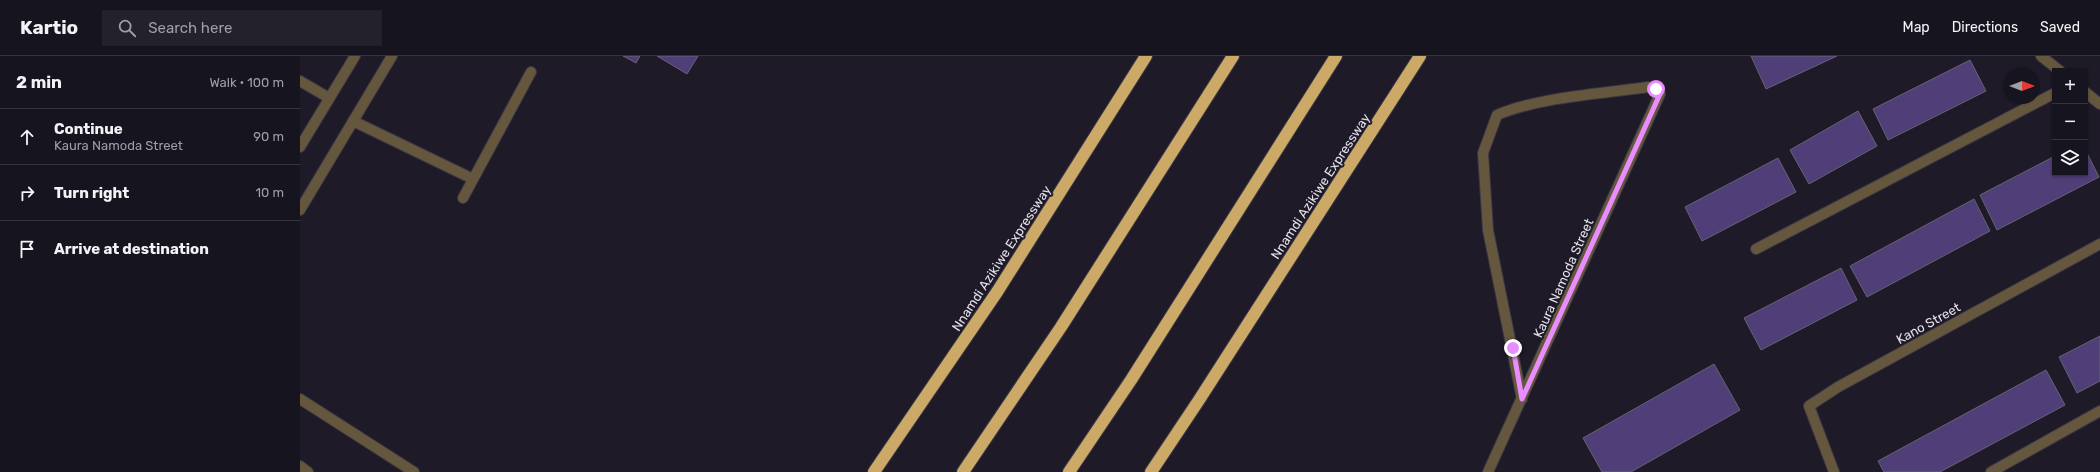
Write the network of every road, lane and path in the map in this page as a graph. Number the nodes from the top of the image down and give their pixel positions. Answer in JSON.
{"nodes":[{"id":1,"x":354,"y":56,"type":"edge"},
{"id":2,"x":392,"y":56,"type":"edge"},
{"id":3,"x":1146,"y":56,"type":"edge"},
{"id":4,"x":1233,"y":56,"type":"edge"},
{"id":5,"x":1336,"y":56,"type":"edge"},
{"id":6,"x":1420,"y":56,"type":"edge"},
{"id":7,"x":2041,"y":56,"type":"edge"},
{"id":8,"x":2056,"y":68,"type":"edge"},
{"id":9,"x":531,"y":72,"type":"dead end"},
{"id":10,"x":300,"y":81,"type":"edge"},
{"id":11,"x":2052,"y":94,"type":"edge"},
{"id":12,"x":2088,"y":94,"type":"edge"},
{"id":13,"x":330,"y":98,"type":"junction"},
{"id":14,"x":2100,"y":104,"type":"edge"},
{"id":15,"x":353,"y":121,"type":"junction"},
{"id":16,"x":300,"y":147,"type":"edge"},
{"id":17,"x":473,"y":180,"type":"junction"},
{"id":18,"x":463,"y":198,"type":"dead end"},
{"id":19,"x":300,"y":210,"type":"edge"},
{"id":20,"x":2100,"y":244,"type":"edge"},
{"id":21,"x":1756,"y":249,"type":"dead end"},
{"id":22,"x":300,"y":399,"type":"edge"},
{"id":23,"x":1522,"y":399,"type":"junction"},
{"id":24,"x":2100,"y":411,"type":"edge"},
{"id":25,"x":300,"y":466,"type":"edge"},
{"id":26,"x":308,"y":472,"type":"edge"},
{"id":27,"x":414,"y":472,"type":"edge"},
{"id":28,"x":874,"y":472,"type":"edge"},
{"id":29,"x":963,"y":472,"type":"edge"},
{"id":30,"x":1069,"y":472,"type":"edge"},
{"id":31,"x":1151,"y":472,"type":"edge"},
{"id":32,"x":1488,"y":472,"type":"edge"},
{"id":33,"x":1834,"y":472,"type":"edge"},
{"id":34,"x":1991,"y":472,"type":"edge"}],
"edges":[{"from":1,"to":13,"type":"street"},
{"from":2,"to":15,"type":"street"},
{"from":3,"to":28,"type":"highway","name":"Nnamdi Azikiwe Expressway"},
{"from":4,"to":29,"type":"highway"},
{"from":5,"to":30,"type":"highway"},
{"from":6,"to":31,"type":"highway","name":"Nnamdi Azikiwe Expressway"},
{"from":7,"to":8,"type":"street"},
{"from":9,"to":17,"type":"street"},
{"from":10,"to":13,"type":"street"},
{"from":11,"to":21,"type":"street"},
{"from":12,"to":14,"type":"street"},
{"from":13,"to":16,"type":"street"},
{"from":15,"to":17,"type":"street"},
{"from":15,"to":19,"type":"street"},
{"from":17,"to":18,"type":"street"},
{"from":20,"to":33,"type":"street","name":"Kano Street"},
{"from":22,"to":27,"type":"street"},
{"from":23,"to":23,"type":"street","name":"Kaura Namoda Street"},
{"from":23,"to":32,"type":"street","name":"Kaura Namoda Street"},
{"from":24,"to":34,"type":"street"},
{"from":25,"to":26,"type":"street"}]}
